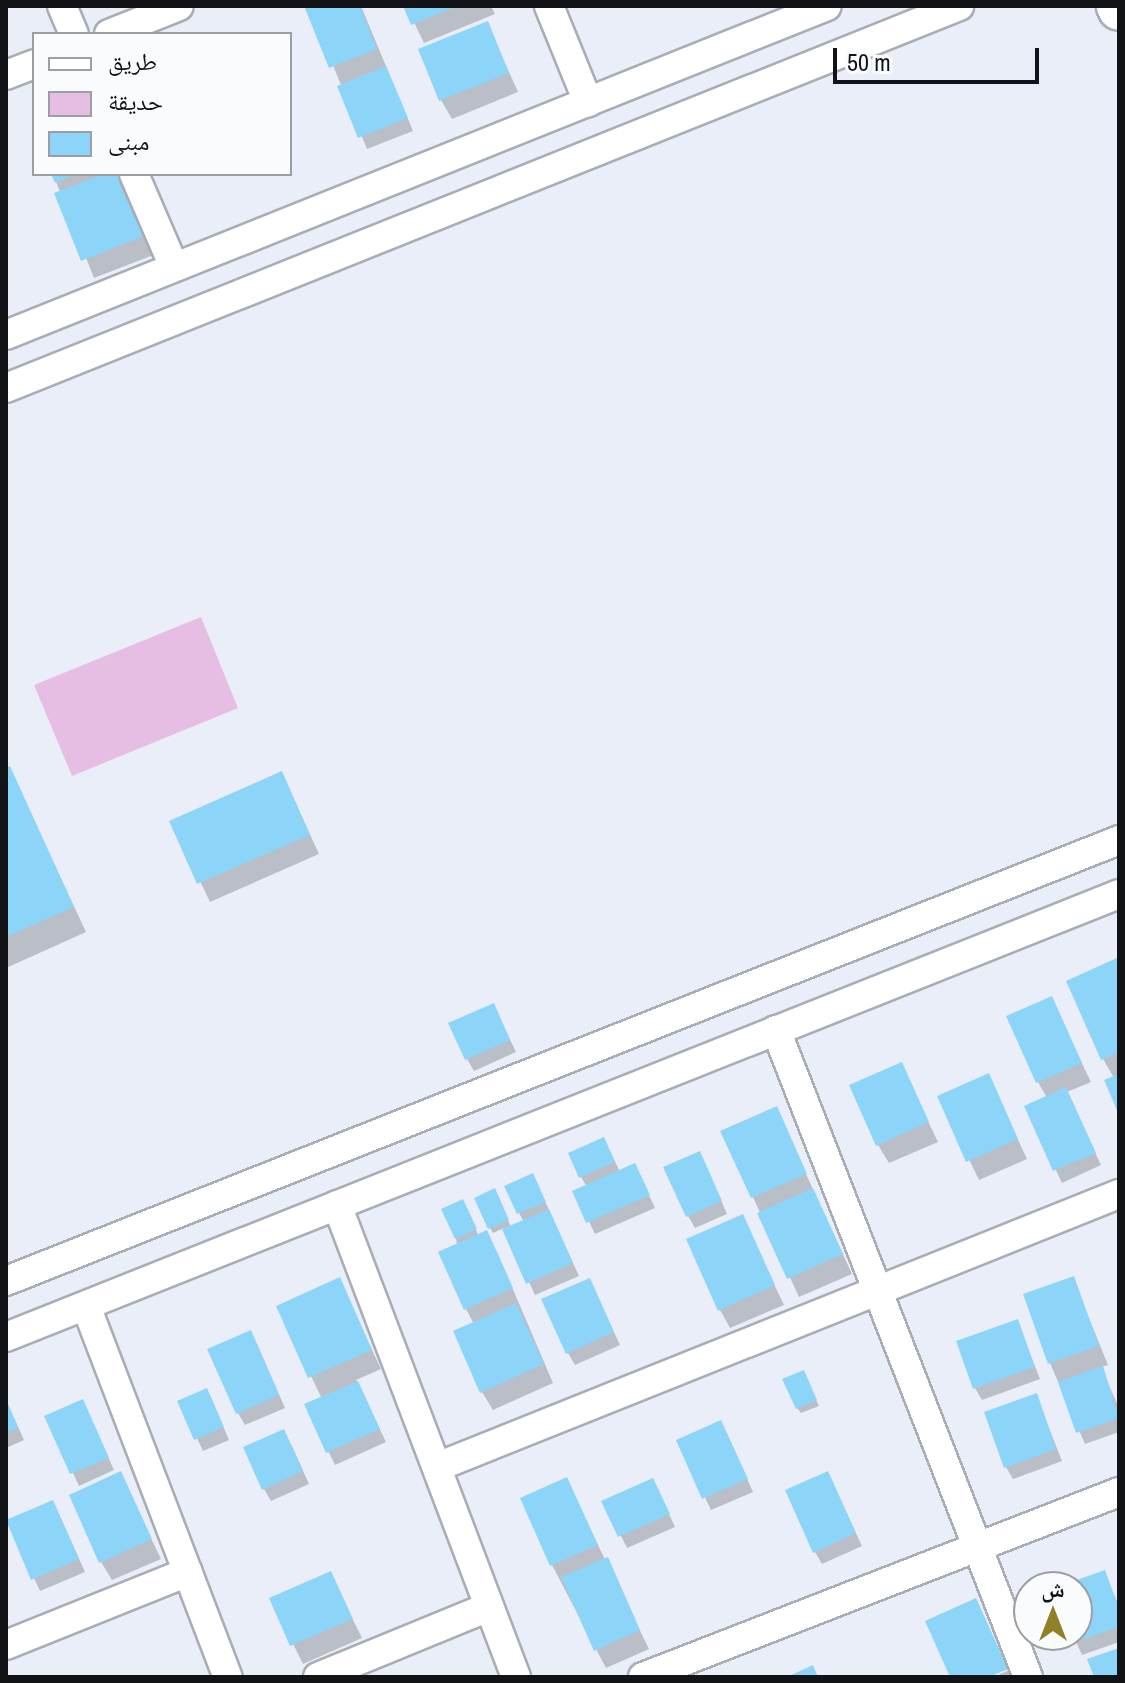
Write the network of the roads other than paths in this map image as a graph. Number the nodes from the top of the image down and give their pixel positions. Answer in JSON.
{"nodes":[{"id":1,"x":62,"y":6,"type":"edge"},
{"id":2,"x":179,"y":6,"type":"edge"},
{"id":3,"x":549,"y":6,"type":"edge"},
{"id":4,"x":959,"y":6,"type":"edge"},
{"id":5,"x":821,"y":7,"type":"edge"},
{"id":6,"x":73,"y":32,"type":"edge"},
{"id":7,"x":114,"y":32,"type":"edge"},
{"id":8,"x":32,"y":65,"type":"edge"},
{"id":9,"x":6,"y":75,"type":"edge"},
{"id":10,"x":588,"y":102,"type":"junction"},
{"id":11,"x":135,"y":176,"type":"edge"},
{"id":12,"x":174,"y":267,"type":"junction"},
{"id":13,"x":6,"y":335,"type":"edge"},
{"id":14,"x":6,"y":388,"type":"edge"},
{"id":15,"x":1119,"y":840,"type":"edge"},
{"id":16,"x":1119,"y":894,"type":"edge"},
{"id":17,"x":776,"y":1030,"type":"junction"},
{"id":18,"x":1119,"y":1194,"type":"edge"},
{"id":19,"x":337,"y":1205,"type":"junction"},
{"id":20,"x":6,"y":1281,"type":"edge"},
{"id":21,"x":877,"y":1290,"type":"junction"},
{"id":22,"x":86,"y":1306,"type":"junction"},
{"id":23,"x":6,"y":1337,"type":"edge"},
{"id":24,"x":437,"y":1467,"type":"junction"},
{"id":25,"x":1119,"y":1492,"type":"edge"},
{"id":26,"x":977,"y":1547,"type":"junction"},
{"id":27,"x":188,"y":1572,"type":"junction"},
{"id":28,"x":489,"y":1607,"type":"junction"},
{"id":29,"x":6,"y":1645,"type":"edge"},
{"id":30,"x":228,"y":1677,"type":"edge"},
{"id":31,"x":318,"y":1677,"type":"edge"},
{"id":32,"x":516,"y":1677,"type":"edge"},
{"id":33,"x":643,"y":1677,"type":"edge"},
{"id":34,"x":1028,"y":1677,"type":"edge"}],
"edges":[{"from":1,"to":6,"type":"street"},
{"from":2,"to":7,"type":"street"},
{"from":3,"to":10,"type":"street"},
{"from":4,"to":14,"type":"street"},
{"from":5,"to":10,"type":"street"},
{"from":8,"to":9,"type":"street"},
{"from":10,"to":12,"type":"street"},
{"from":11,"to":12,"type":"street"},
{"from":12,"to":13,"type":"street"},
{"from":15,"to":20,"type":"street"},
{"from":16,"to":17,"type":"street"},
{"from":17,"to":19,"type":"street"},
{"from":17,"to":21,"type":"street"},
{"from":18,"to":21,"type":"street"},
{"from":19,"to":22,"type":"street"},
{"from":19,"to":24,"type":"street"},
{"from":21,"to":24,"type":"street"},
{"from":21,"to":26,"type":"street"},
{"from":22,"to":23,"type":"street"},
{"from":22,"to":27,"type":"street"},
{"from":24,"to":28,"type":"street"},
{"from":25,"to":26,"type":"street"},
{"from":26,"to":33,"type":"street"},
{"from":26,"to":34,"type":"street"},
{"from":27,"to":29,"type":"street"},
{"from":27,"to":30,"type":"street"},
{"from":28,"to":31,"type":"street"},
{"from":28,"to":32,"type":"street"}]}
